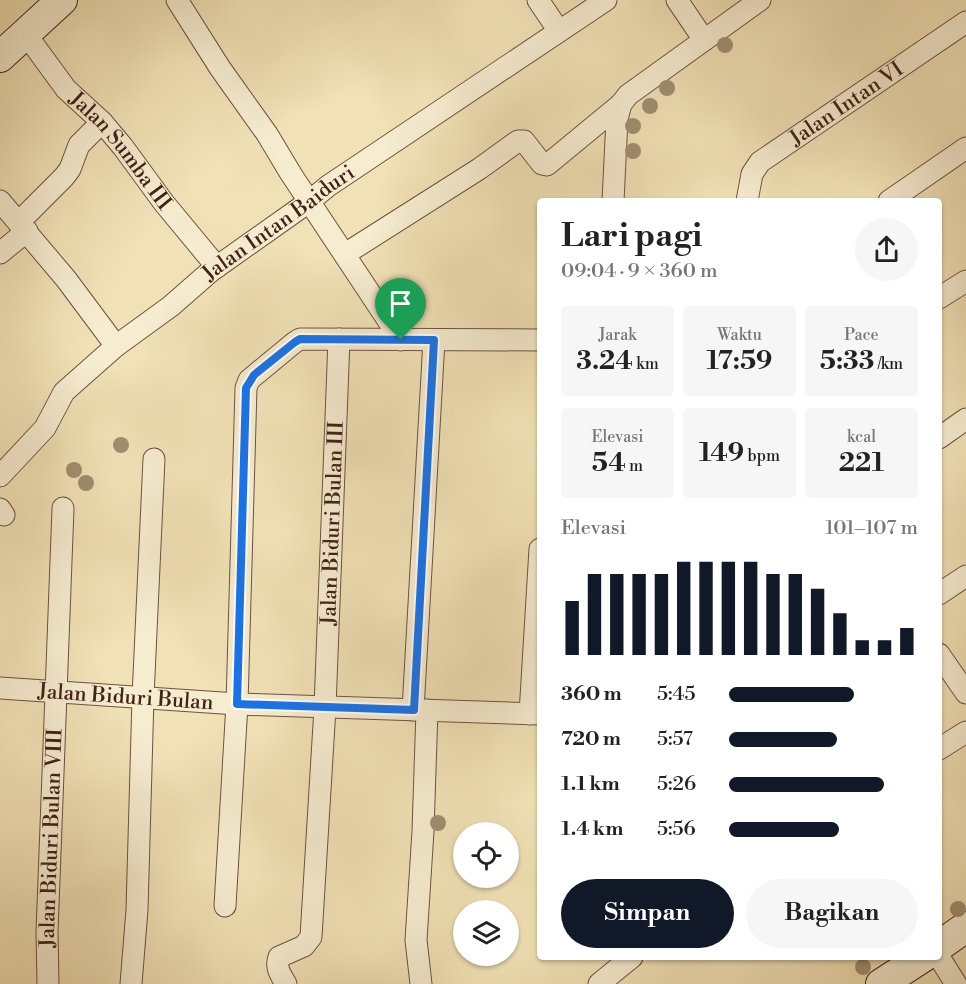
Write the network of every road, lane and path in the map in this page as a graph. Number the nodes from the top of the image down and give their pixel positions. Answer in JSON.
{"nodes":[{"id":1,"x":62,"y":0,"type":"edge"},
{"id":2,"x":177,"y":0,"type":"edge"},
{"id":3,"x":538,"y":0,"type":"edge"},
{"id":4,"x":606,"y":0,"type":"edge"},
{"id":5,"x":677,"y":0,"type":"edge"},
{"id":6,"x":760,"y":0,"type":"edge"},
{"id":7,"x":966,"y":22,"type":"edge"},
{"id":8,"x":559,"y":31,"type":"junction"},
{"id":9,"x":25,"y":33,"type":"junction"},
{"id":10,"x":704,"y":40,"type":"junction"},
{"id":11,"x":0,"y":57,"type":"edge"},
{"id":12,"x":621,"y":104,"type":"junction"},
{"id":13,"x":102,"y":122,"type":"junction"},
{"id":14,"x":966,"y":148,"type":"edge"},
{"id":15,"x":613,"y":198,"type":"edge"},
{"id":16,"x":748,"y":198,"type":"edge"},
{"id":17,"x":893,"y":198,"type":"edge"},
{"id":18,"x":0,"y":201,"type":"edge"},
{"id":19,"x":310,"y":201,"type":"junction"},
{"id":20,"x":23,"y":227,"type":"junction"},
{"id":21,"x":0,"y":253,"type":"edge"},
{"id":22,"x":345,"y":254,"type":"junction"},
{"id":23,"x":217,"y":267,"type":"junction"},
{"id":24,"x":966,"y":281,"type":"edge"},
{"id":25,"x":942,"y":296,"type":"edge"},
{"id":26,"x":339,"y":339,"type":"junction"},
{"id":27,"x":401,"y":340,"type":"junction"},
{"id":28,"x":434,"y":340,"type":"junction"},
{"id":29,"x":537,"y":340,"type":"edge"},
{"id":30,"x":116,"y":346,"type":"junction"},
{"id":31,"x":966,"y":419,"type":"edge"},
{"id":32,"x":942,"y":436,"type":"edge"},
{"id":33,"x":154,"y":459,"type":"dead end"},
{"id":34,"x":0,"y":476,"type":"edge"},
{"id":35,"x":63,"y":508,"type":"dead end"},
{"id":36,"x":966,"y":576,"type":"edge"},
{"id":37,"x":942,"y":592,"type":"edge"},
{"id":38,"x":537,"y":648,"type":"edge"},
{"id":39,"x":942,"y":658,"type":"edge"},
{"id":40,"x":0,"y":688,"type":"edge"},
{"id":41,"x":56,"y":693,"type":"junction"},
{"id":42,"x":966,"y":693,"type":"edge"},
{"id":43,"x":143,"y":697,"type":"junction"},
{"id":44,"x":237,"y":704,"type":"junction"},
{"id":45,"x":325,"y":708,"type":"junction"},
{"id":46,"x":420,"y":710,"type":"junction"},
{"id":47,"x":535,"y":714,"type":"edge"},
{"id":48,"x":966,"y":732,"type":"edge"},
{"id":49,"x":942,"y":747,"type":"edge"},
{"id":50,"x":225,"y":906,"type":"dead end"},
{"id":51,"x":966,"y":927,"type":"edge"},
{"id":52,"x":942,"y":944,"type":"edge"},
{"id":53,"x":628,"y":960,"type":"edge"},
{"id":54,"x":918,"y":960,"type":"edge"},
{"id":55,"x":941,"y":960,"type":"edge"},
{"id":56,"x":48,"y":984,"type":"edge"},
{"id":57,"x":131,"y":984,"type":"edge"},
{"id":58,"x":286,"y":984,"type":"edge"},
{"id":59,"x":422,"y":984,"type":"edge"},
{"id":60,"x":599,"y":984,"type":"edge"},
{"id":61,"x":881,"y":984,"type":"edge"},
{"id":62,"x":956,"y":984,"type":"edge"}],
"edges":[{"from":1,"to":9,"type":"street"},
{"from":2,"to":19,"type":"street"},
{"from":3,"to":8,"type":"street"},
{"from":4,"to":8,"type":"street","name":"Jalan Intan Baiduri"},
{"from":5,"to":10,"type":"street"},
{"from":6,"to":10,"type":"street"},
{"from":7,"to":16,"type":"street","name":"Jalan Intan VI"},
{"from":8,"to":19,"type":"street","name":"Jalan Intan Baiduri"},
{"from":9,"to":11,"type":"street"},
{"from":9,"to":13,"type":"street","name":"Jalan Sumba III"},
{"from":10,"to":12,"type":"street"},
{"from":12,"to":15,"type":"street"},
{"from":12,"to":22,"type":"street"},
{"from":13,"to":20,"type":"street"},
{"from":13,"to":23,"type":"street","name":"Jalan Sumba III"},
{"from":14,"to":17,"type":"street"},
{"from":18,"to":20,"type":"street"},
{"from":19,"to":22,"type":"street"},
{"from":19,"to":23,"type":"street","name":"Jalan Intan Baiduri"},
{"from":20,"to":21,"type":"street"},
{"from":20,"to":30,"type":"street"},
{"from":22,"to":27,"type":"street"},
{"from":23,"to":30,"type":"street","name":"Jalan Intan Baiduri"},
{"from":24,"to":25,"type":"street"},
{"from":26,"to":27,"type":"street"},
{"from":26,"to":44,"type":"street"},
{"from":26,"to":45,"type":"street","name":"Jalan Biduri Bulan III"},
{"from":27,"to":28,"type":"street"},
{"from":28,"to":29,"type":"street"},
{"from":28,"to":46,"type":"street"},
{"from":30,"to":34,"type":"street","name":"Jalan Intan Baiduri"},
{"from":31,"to":32,"type":"street"},
{"from":33,"to":43,"type":"street"},
{"from":35,"to":41,"type":"street","name":"Jalan Biduri Bulan VIII"},
{"from":36,"to":37,"type":"street"},
{"from":38,"to":47,"type":"street"},
{"from":39,"to":42,"type":"street"},
{"from":40,"to":41,"type":"street","name":"Jalan Biduri Bulan"},
{"from":41,"to":43,"type":"street","name":"Jalan Biduri Bulan"},
{"from":41,"to":56,"type":"street","name":"Jalan Biduri Bulan VIII"},
{"from":43,"to":44,"type":"street","name":"Jalan Biduri Bulan"},
{"from":43,"to":57,"type":"street"},
{"from":44,"to":45,"type":"street","name":"Jalan Biduri Bulan"},
{"from":44,"to":50,"type":"street"},
{"from":45,"to":46,"type":"street","name":"Jalan Biduri Bulan"},
{"from":45,"to":58,"type":"street","name":"Jalan Biduri Bulan III"},
{"from":46,"to":47,"type":"street","name":"Jalan Biduri Bulan"},
{"from":46,"to":59,"type":"street"},
{"from":48,"to":49,"type":"street"},
{"from":51,"to":52,"type":"street"},
{"from":53,"to":60,"type":"street"},
{"from":54,"to":61,"type":"street"},
{"from":55,"to":62,"type":"street"}]}
